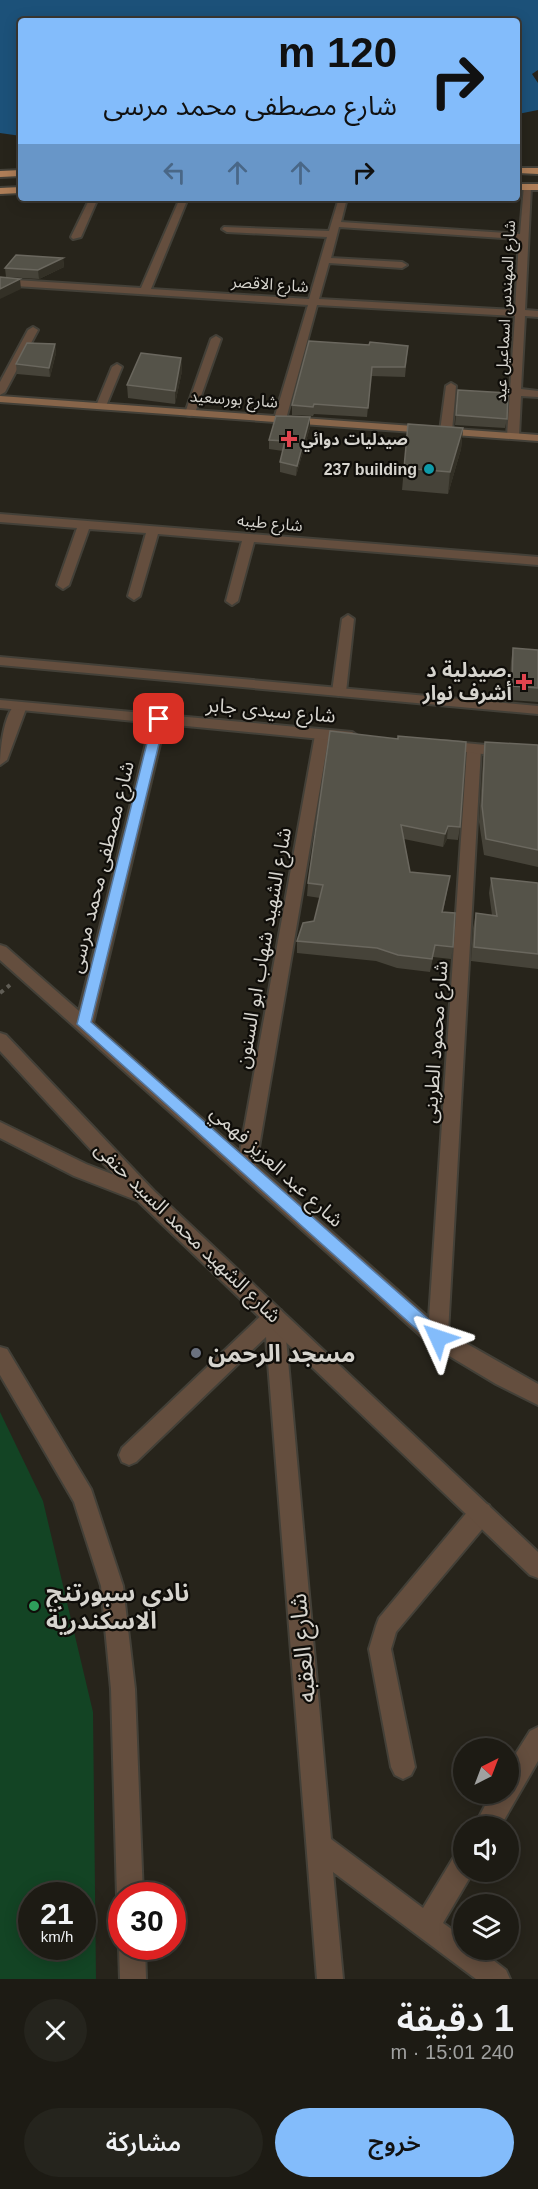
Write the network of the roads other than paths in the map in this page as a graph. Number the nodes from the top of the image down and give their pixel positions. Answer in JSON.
{"nodes":[{"id":1,"x":520,"y":171,"type":"edge"},
{"id":2,"x":538,"y":171,"type":"edge"},
{"id":3,"x":18,"y":173,"type":"edge"},
{"id":4,"x":0,"y":174,"type":"edge"},
{"id":5,"x":527,"y":187,"type":"edge"},
{"id":6,"x":18,"y":190,"type":"edge"},
{"id":7,"x":0,"y":191,"type":"edge"},
{"id":8,"x":93,"y":201,"type":"edge"},
{"id":9,"x":183,"y":201,"type":"edge"},
{"id":10,"x":342,"y":201,"type":"edge"},
{"id":11,"x":227,"y":229,"type":"dead end"},
{"id":12,"x":334,"y":229,"type":"junction"},
{"id":13,"x":76,"y":237,"type":"dead end"},
{"id":14,"x":524,"y":237,"type":"junction"},
{"id":15,"x":326,"y":260,"type":"junction"},
{"id":16,"x":402,"y":265,"type":"dead end"},
{"id":17,"x":0,"y":282,"type":"edge"},
{"id":18,"x":145,"y":291,"type":"junction"},
{"id":19,"x":313,"y":302,"type":"junction"},
{"id":20,"x":520,"y":313,"type":"junction"},
{"id":21,"x":538,"y":314,"type":"edge"},
{"id":22,"x":33,"y":330,"type":"dead end"},
{"id":23,"x":216,"y":339,"type":"dead end"},
{"id":24,"x":117,"y":367,"type":"dead end"},
{"id":25,"x":451,"y":386,"type":"dead end"},
{"id":26,"x":0,"y":392,"type":"edge"},
{"id":27,"x":516,"y":393,"type":"junction"},
{"id":28,"x":538,"y":394,"type":"edge"},
{"id":29,"x":0,"y":399,"type":"edge"},
{"id":30,"x":101,"y":406,"type":"junction"},
{"id":31,"x":190,"y":412,"type":"junction"},
{"id":32,"x":280,"y":419,"type":"junction"},
{"id":33,"x":446,"y":431,"type":"junction"},
{"id":34,"x":513,"y":436,"type":"junction"},
{"id":35,"x":538,"y":438,"type":"edge"},
{"id":36,"x":0,"y":518,"type":"edge"},
{"id":37,"x":84,"y":525,"type":"junction"},
{"id":38,"x":153,"y":530,"type":"junction"},
{"id":39,"x":249,"y":538,"type":"junction"},
{"id":40,"x":538,"y":561,"type":"edge"},
{"id":41,"x":63,"y":585,"type":"dead end"},
{"id":42,"x":134,"y":596,"type":"dead end"},
{"id":43,"x":232,"y":601,"type":"dead end"},
{"id":44,"x":348,"y":619,"type":"dead end"},
{"id":45,"x":0,"y":661,"type":"edge"},
{"id":46,"x":339,"y":692,"type":"junction"},
{"id":47,"x":0,"y":704,"type":"edge"},
{"id":48,"x":20,"y":706,"type":"junction"},
{"id":49,"x":538,"y":710,"type":"edge"},
{"id":50,"x":159,"y":719,"type":"junction"},
{"id":51,"x":322,"y":735,"type":"junction"},
{"id":52,"x":369,"y":739,"type":"edge"},
{"id":53,"x":428,"y":744,"type":"edge"},
{"id":54,"x":474,"y":749,"type":"junction"},
{"id":55,"x":538,"y":755,"type":"edge"},
{"id":56,"x":0,"y":759,"type":"edge"},
{"id":57,"x":0,"y":951,"type":"edge"},
{"id":58,"x":84,"y":1024,"type":"junction"},
{"id":59,"x":2,"y":1045,"type":"edge"},
{"id":60,"x":0,"y":1129,"type":"edge"},
{"id":61,"x":246,"y":1168,"type":"junction"},
{"id":62,"x":146,"y":1196,"type":"junction"},
{"id":63,"x":274,"y":1316,"type":"junction"},
{"id":64,"x":438,"y":1338,"type":"junction"},
{"id":65,"x":0,"y":1356,"type":"edge"},
{"id":66,"x":538,"y":1395,"type":"edge"},
{"id":67,"x":129,"y":1455,"type":"dead end"},
{"id":68,"x":481,"y":1513,"type":"junction"},
{"id":69,"x":538,"y":1567,"type":"edge"},
{"id":70,"x":538,"y":1740,"type":"edge"},
{"id":71,"x":403,"y":1767,"type":"dead end"},
{"id":72,"x":519,"y":1771,"type":"edge"},
{"id":73,"x":319,"y":1846,"type":"junction"},
{"id":74,"x":130,"y":1882,"type":"edge"},
{"id":75,"x":453,"y":1882,"type":"edge"},
{"id":76,"x":427,"y":1926,"type":"junction"},
{"id":77,"x":132,"y":1960,"type":"edge"},
{"id":78,"x":133,"y":1979,"type":"edge"},
{"id":79,"x":330,"y":1979,"type":"edge"},
{"id":80,"x":496,"y":1979,"type":"edge"}],
"edges":[{"from":1,"to":2,"type":"highway"},
{"from":3,"to":4,"type":"highway"},
{"from":5,"to":14,"type":"street","name":"شارع المهندس اسماعيل عيد"},
{"from":6,"to":7,"type":"highway"},
{"from":8,"to":13,"type":"street"},
{"from":9,"to":18,"type":"street"},
{"from":10,"to":12,"type":"street"},
{"from":11,"to":12,"type":"street"},
{"from":12,"to":14,"type":"street"},
{"from":12,"to":15,"type":"street"},
{"from":14,"to":20,"type":"street","name":"شارع المهندس اسماعيل عيد"},
{"from":15,"to":16,"type":"street"},
{"from":15,"to":19,"type":"street"},
{"from":17,"to":18,"type":"street","name":"شارع الاقصر"},
{"from":18,"to":19,"type":"street","name":"شارع الاقصر"},
{"from":19,"to":20,"type":"street","name":"شارع الاقصر"},
{"from":19,"to":32,"type":"street"},
{"from":20,"to":21,"type":"street","name":"شارع الاقصر"},
{"from":20,"to":27,"type":"street","name":"شارع المهندس اسماعيل عيد"},
{"from":22,"to":26,"type":"street"},
{"from":23,"to":31,"type":"street"},
{"from":24,"to":30,"type":"street"},
{"from":25,"to":33,"type":"street"},
{"from":27,"to":28,"type":"street"},
{"from":27,"to":34,"type":"street","name":"شارع المهندس اسماعيل عيد"},
{"from":29,"to":30,"type":"main road","name":"شارع بورسعيد"},
{"from":30,"to":31,"type":"main road","name":"شارع بورسعيد"},
{"from":31,"to":32,"type":"main road","name":"شارع بورسعيد"},
{"from":32,"to":33,"type":"main road","name":"شارع بورسعيد"},
{"from":33,"to":34,"type":"main road","name":"شارع بورسعيد"},
{"from":34,"to":35,"type":"main road","name":"شارع بورسعيد"},
{"from":36,"to":37,"type":"street","name":"شارع طيبه"},
{"from":37,"to":38,"type":"street","name":"شارع طيبه"},
{"from":37,"to":41,"type":"street"},
{"from":38,"to":39,"type":"street","name":"شارع طيبه"},
{"from":38,"to":42,"type":"street"},
{"from":39,"to":40,"type":"street","name":"شارع طيبه"},
{"from":39,"to":43,"type":"street"},
{"from":44,"to":46,"type":"street"},
{"from":45,"to":46,"type":"street","name":"شارع سيدى جابر"},
{"from":46,"to":49,"type":"street","name":"شارع سيدى جابر"},
{"from":47,"to":48,"type":"street","name":"شارع سيدى جابر"},
{"from":48,"to":50,"type":"street","name":"شارع سيدى جابر"},
{"from":48,"to":56,"type":"street"},
{"from":50,"to":51,"type":"street","name":"شارع سيدى جابر"},
{"from":50,"to":58,"type":"street","name":"شارع مصطفى محمد مرسى"},
{"from":51,"to":52,"type":"street","name":"شارع سيدى جابر"},
{"from":51,"to":61,"type":"street","name":"شارع الشهيد شهاب ابو السنون"},
{"from":53,"to":54,"type":"street"},
{"from":54,"to":55,"type":"street"},
{"from":54,"to":64,"type":"street","name":"شارع محمود الطرينى"},
{"from":57,"to":58,"type":"street","name":"شارع عبد العزيز فهمي"},
{"from":58,"to":61,"type":"street","name":"شارع عبد العزيز فهمي"},
{"from":59,"to":62,"type":"street","name":"شارع الشهيد محمد السيد حنفى"},
{"from":60,"to":62,"type":"street"},
{"from":61,"to":64,"type":"street","name":"شارع عبد العزيز فهمي"},
{"from":62,"to":63,"type":"street","name":"شارع الشهيد محمد السيد حنفى"},
{"from":63,"to":67,"type":"street"},
{"from":63,"to":68,"type":"street","name":"شارع الشهيد محمد السيد حنفى"},
{"from":63,"to":73,"type":"street","name":"شارع العقبه"},
{"from":64,"to":66,"type":"street","name":"شارع عبد العزيز فهمي"},
{"from":65,"to":74,"type":"street"},
{"from":68,"to":69,"type":"street","name":"شارع الشهيد محمد السيد حنفى"},
{"from":68,"to":71,"type":"street"},
{"from":70,"to":72,"type":"street"},
{"from":73,"to":76,"type":"street"},
{"from":73,"to":79,"type":"street","name":"شارع العقبه"},
{"from":75,"to":76,"type":"street"},
{"from":76,"to":80,"type":"street"},
{"from":77,"to":78,"type":"street"}]}
